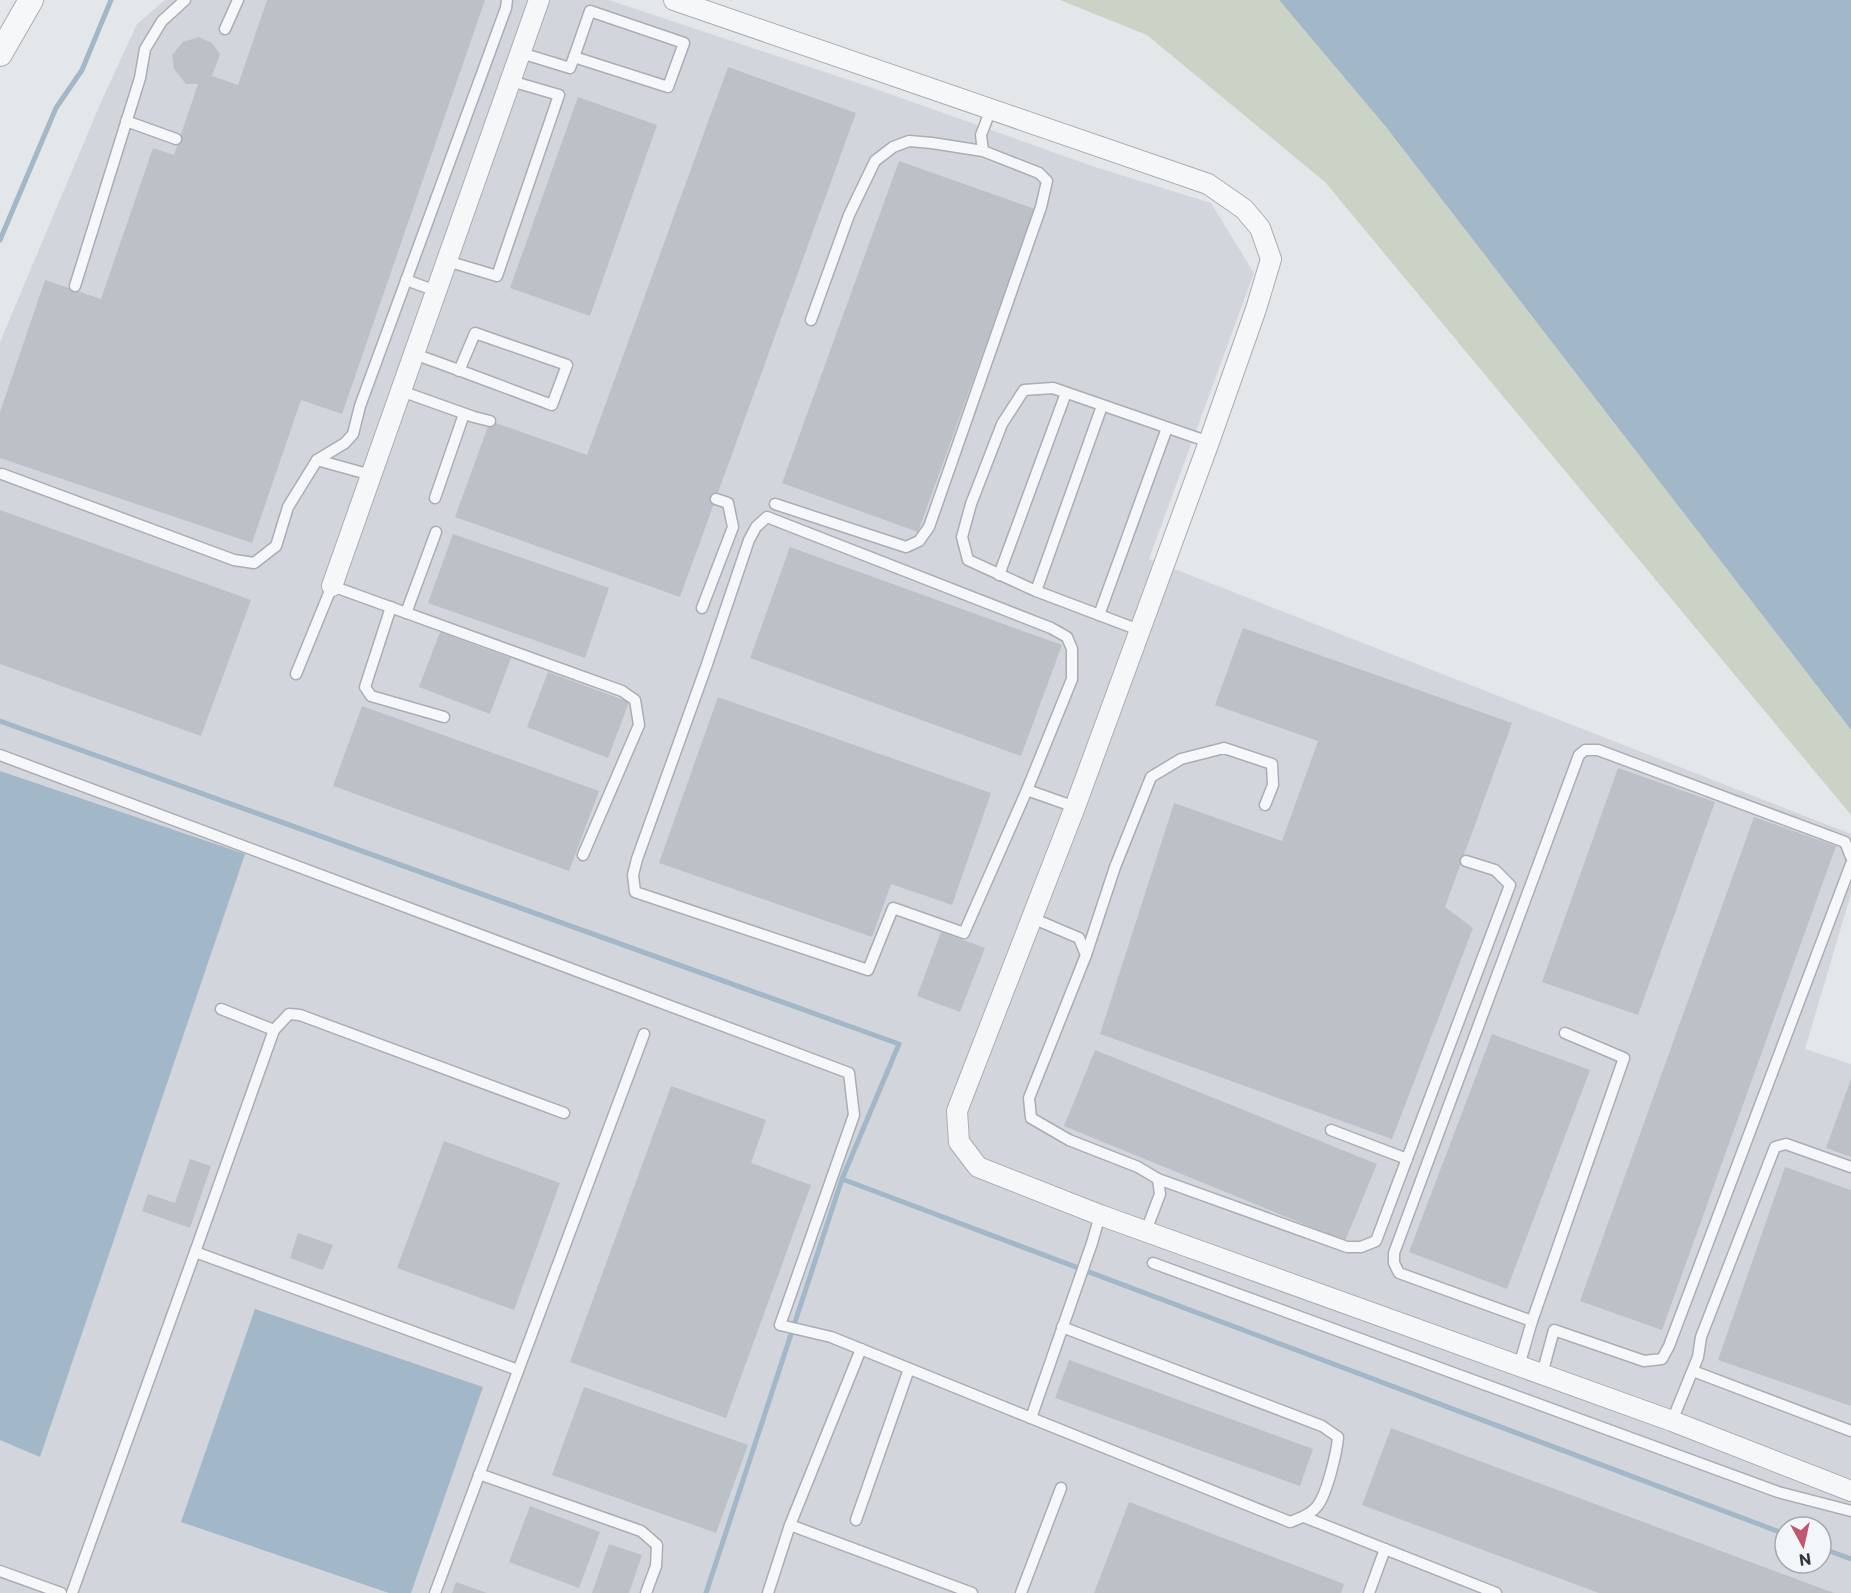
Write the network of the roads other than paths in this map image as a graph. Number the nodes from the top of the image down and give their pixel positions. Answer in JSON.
{"nodes":[{"id":1,"x":31,"y":0,"type":"edge"},
{"id":2,"x":185,"y":0,"type":"edge"},
{"id":3,"x":238,"y":0,"type":"edge"},
{"id":4,"x":507,"y":0,"type":"edge"},
{"id":5,"x":539,"y":0,"type":"edge"},
{"id":6,"x":674,"y":0,"type":"edge"},
{"id":7,"x":225,"y":29,"type":"dead end"},
{"id":8,"x":521,"y":52,"type":"junction"},
{"id":9,"x":0,"y":54,"type":"edge"},
{"id":10,"x":574,"y":57,"type":"junction"},
{"id":11,"x":511,"y":81,"type":"junction"},
{"id":12,"x":991,"y":109,"type":"junction"},
{"id":13,"x":126,"y":121,"type":"junction"},
{"id":14,"x":176,"y":139,"type":"dead end"},
{"id":15,"x":983,"y":151,"type":"junction"},
{"id":16,"x":447,"y":261,"type":"junction"},
{"id":17,"x":406,"y":280,"type":"junction"},
{"id":18,"x":75,"y":286,"type":"dead end"},
{"id":19,"x":436,"y":291,"type":"junction"},
{"id":20,"x":811,"y":321,"type":"dead end"},
{"id":21,"x":414,"y":354,"type":"junction"},
{"id":22,"x":459,"y":371,"type":"junction"},
{"id":23,"x":401,"y":391,"type":"junction"},
{"id":24,"x":1066,"y":393,"type":"junction"},
{"id":25,"x":1102,"y":406,"type":"junction"},
{"id":26,"x":464,"y":414,"type":"junction"},
{"id":27,"x":490,"y":421,"type":"dead end"},
{"id":28,"x":1167,"y":428,"type":"junction"},
{"id":29,"x":1209,"y":442,"type":"junction"},
{"id":30,"x":317,"y":460,"type":"junction"},
{"id":31,"x":2,"y":474,"type":"dead end"},
{"id":32,"x":371,"y":475,"type":"junction"},
{"id":33,"x":435,"y":498,"type":"dead end"},
{"id":34,"x":716,"y":499,"type":"dead end"},
{"id":35,"x":775,"y":504,"type":"dead end"},
{"id":36,"x":436,"y":532,"type":"dead end"},
{"id":37,"x":999,"y":575,"type":"junction"},
{"id":38,"x":332,"y":586,"type":"junction"},
{"id":39,"x":1036,"y":591,"type":"junction"},
{"id":40,"x":391,"y":607,"type":"junction"},
{"id":41,"x":702,"y":608,"type":"dead end"},
{"id":42,"x":406,"y":613,"type":"junction"},
{"id":43,"x":1099,"y":615,"type":"junction"},
{"id":44,"x":1140,"y":630,"type":"junction"},
{"id":45,"x":296,"y":674,"type":"dead end"},
{"id":46,"x":444,"y":717,"type":"dead end"},
{"id":47,"x":0,"y":755,"type":"edge"},
{"id":48,"x":1028,"y":790,"type":"junction"},
{"id":49,"x":1265,"y":805,"type":"dead end"},
{"id":50,"x":1075,"y":807,"type":"junction"},
{"id":51,"x":583,"y":855,"type":"dead end"},
{"id":52,"x":1851,"y":857,"type":"edge"},
{"id":53,"x":1466,"y":861,"type":"dead end"},
{"id":54,"x":1851,"y":864,"type":"edge"},
{"id":55,"x":1032,"y":918,"type":"junction"},
{"id":56,"x":1086,"y":955,"type":"junction"},
{"id":57,"x":221,"y":1009,"type":"dead end"},
{"id":58,"x":274,"y":1030,"type":"junction"},
{"id":59,"x":1565,"y":1033,"type":"dead end"},
{"id":60,"x":644,"y":1034,"type":"dead end"},
{"id":61,"x":564,"y":1113,"type":"dead end"},
{"id":62,"x":1331,"y":1130,"type":"dead end"},
{"id":63,"x":1407,"y":1159,"type":"junction"},
{"id":64,"x":1851,"y":1167,"type":"edge"},
{"id":65,"x":1158,"y":1179,"type":"junction"},
{"id":66,"x":1100,"y":1215,"type":"junction"},
{"id":67,"x":1146,"y":1231,"type":"junction"},
{"id":68,"x":195,"y":1252,"type":"junction"},
{"id":69,"x":1153,"y":1263,"type":"dead end"},
{"id":70,"x":1532,"y":1321,"type":"junction"},
{"id":71,"x":1062,"y":1327,"type":"junction"},
{"id":72,"x":861,"y":1349,"type":"junction"},
{"id":73,"x":1519,"y":1366,"type":"junction"},
{"id":74,"x":909,"y":1369,"type":"junction"},
{"id":75,"x":518,"y":1370,"type":"junction"},
{"id":76,"x":1692,"y":1371,"type":"junction"},
{"id":77,"x":1542,"y":1374,"type":"junction"},
{"id":78,"x":1031,"y":1418,"type":"junction"},
{"id":79,"x":1672,"y":1421,"type":"junction"},
{"id":80,"x":1851,"y":1431,"type":"edge"},
{"id":81,"x":480,"y":1474,"type":"junction"},
{"id":82,"x":1061,"y":1488,"type":"dead end"},
{"id":83,"x":1851,"y":1491,"type":"edge"},
{"id":84,"x":1851,"y":1511,"type":"edge"},
{"id":85,"x":1304,"y":1517,"type":"junction"},
{"id":86,"x":856,"y":1520,"type":"dead end"},
{"id":87,"x":790,"y":1525,"type":"junction"},
{"id":88,"x":1385,"y":1549,"type":"junction"},
{"id":89,"x":0,"y":1571,"type":"edge"},
{"id":90,"x":61,"y":1593,"type":"edge"},
{"id":91,"x":72,"y":1593,"type":"edge"},
{"id":92,"x":435,"y":1593,"type":"edge"},
{"id":93,"x":646,"y":1593,"type":"edge"},
{"id":94,"x":768,"y":1593,"type":"edge"},
{"id":95,"x":972,"y":1593,"type":"edge"},
{"id":96,"x":1021,"y":1593,"type":"edge"},
{"id":97,"x":1368,"y":1593,"type":"edge"},
{"id":98,"x":1496,"y":1593,"type":"edge"}],
"edges":[{"from":1,"to":9,"type":"street"},
{"from":2,"to":13,"type":"lane"},
{"from":3,"to":7,"type":"lane"},
{"from":4,"to":17,"type":"lane"},
{"from":5,"to":8,"type":"street"},
{"from":6,"to":12,"type":"street"},
{"from":8,"to":10,"type":"lane"},
{"from":8,"to":11,"type":"street"},
{"from":10,"to":10,"type":"lane"},
{"from":11,"to":16,"type":"street"},
{"from":11,"to":16,"type":"lane"},
{"from":12,"to":15,"type":"lane"},
{"from":12,"to":29,"type":"street"},
{"from":13,"to":14,"type":"lane"},
{"from":13,"to":18,"type":"lane"},
{"from":15,"to":20,"type":"lane"},
{"from":15,"to":35,"type":"lane"},
{"from":16,"to":19,"type":"street"},
{"from":17,"to":19,"type":"lane"},
{"from":17,"to":30,"type":"lane"},
{"from":19,"to":21,"type":"street"},
{"from":21,"to":22,"type":"lane"},
{"from":21,"to":23,"type":"street"},
{"from":22,"to":22,"type":"lane"},
{"from":23,"to":26,"type":"lane"},
{"from":23,"to":32,"type":"street"},
{"from":24,"to":25,"type":"lane"},
{"from":24,"to":37,"type":"lane"},
{"from":24,"to":37,"type":"lane"},
{"from":25,"to":28,"type":"lane"},
{"from":25,"to":39,"type":"lane"},
{"from":26,"to":27,"type":"lane"},
{"from":26,"to":33,"type":"lane"},
{"from":28,"to":29,"type":"lane"},
{"from":28,"to":43,"type":"lane"},
{"from":29,"to":44,"type":"street"},
{"from":30,"to":31,"type":"lane"},
{"from":30,"to":32,"type":"lane"},
{"from":32,"to":38,"type":"street"},
{"from":34,"to":41,"type":"lane"},
{"from":36,"to":42,"type":"lane"},
{"from":37,"to":39,"type":"lane"},
{"from":38,"to":40,"type":"lane"},
{"from":38,"to":45,"type":"lane"},
{"from":39,"to":43,"type":"lane"},
{"from":40,"to":42,"type":"lane"},
{"from":40,"to":46,"type":"lane"},
{"from":42,"to":51,"type":"lane"},
{"from":43,"to":44,"type":"lane"},
{"from":44,"to":50,"type":"street"},
{"from":47,"to":72,"type":"lane"},
{"from":48,"to":48,"type":"lane"},
{"from":48,"to":50,"type":"lane"},
{"from":49,"to":56,"type":"lane"},
{"from":50,"to":55,"type":"street"},
{"from":52,"to":70,"type":"lane"},
{"from":53,"to":63,"type":"lane"},
{"from":54,"to":77,"type":"lane"},
{"from":55,"to":56,"type":"lane"},
{"from":55,"to":66,"type":"street"},
{"from":56,"to":65,"type":"lane"},
{"from":57,"to":58,"type":"lane"},
{"from":58,"to":61,"type":"lane"},
{"from":58,"to":68,"type":"lane"},
{"from":59,"to":70,"type":"lane"},
{"from":60,"to":75,"type":"lane"},
{"from":62,"to":63,"type":"lane"},
{"from":63,"to":65,"type":"lane"},
{"from":64,"to":76,"type":"lane"},
{"from":65,"to":67,"type":"lane"},
{"from":66,"to":67,"type":"street"},
{"from":66,"to":71,"type":"lane"},
{"from":67,"to":73,"type":"street"},
{"from":68,"to":75,"type":"lane"},
{"from":68,"to":91,"type":"lane"},
{"from":69,"to":84,"type":"lane"},
{"from":70,"to":73,"type":"lane"},
{"from":71,"to":78,"type":"lane"},
{"from":71,"to":85,"type":"lane"},
{"from":72,"to":74,"type":"lane"},
{"from":72,"to":87,"type":"lane"},
{"from":73,"to":77,"type":"street"},
{"from":74,"to":78,"type":"lane"},
{"from":74,"to":86,"type":"lane"},
{"from":75,"to":81,"type":"lane"},
{"from":76,"to":79,"type":"lane"},
{"from":76,"to":80,"type":"lane"},
{"from":77,"to":79,"type":"street"},
{"from":78,"to":85,"type":"lane"},
{"from":79,"to":83,"type":"street"},
{"from":81,"to":92,"type":"lane"},
{"from":81,"to":93,"type":"lane"},
{"from":82,"to":96,"type":"lane"},
{"from":85,"to":88,"type":"lane"},
{"from":87,"to":94,"type":"lane"},
{"from":87,"to":95,"type":"lane"},
{"from":88,"to":97,"type":"lane"},
{"from":88,"to":98,"type":"lane"},
{"from":89,"to":90,"type":"lane"}]}
